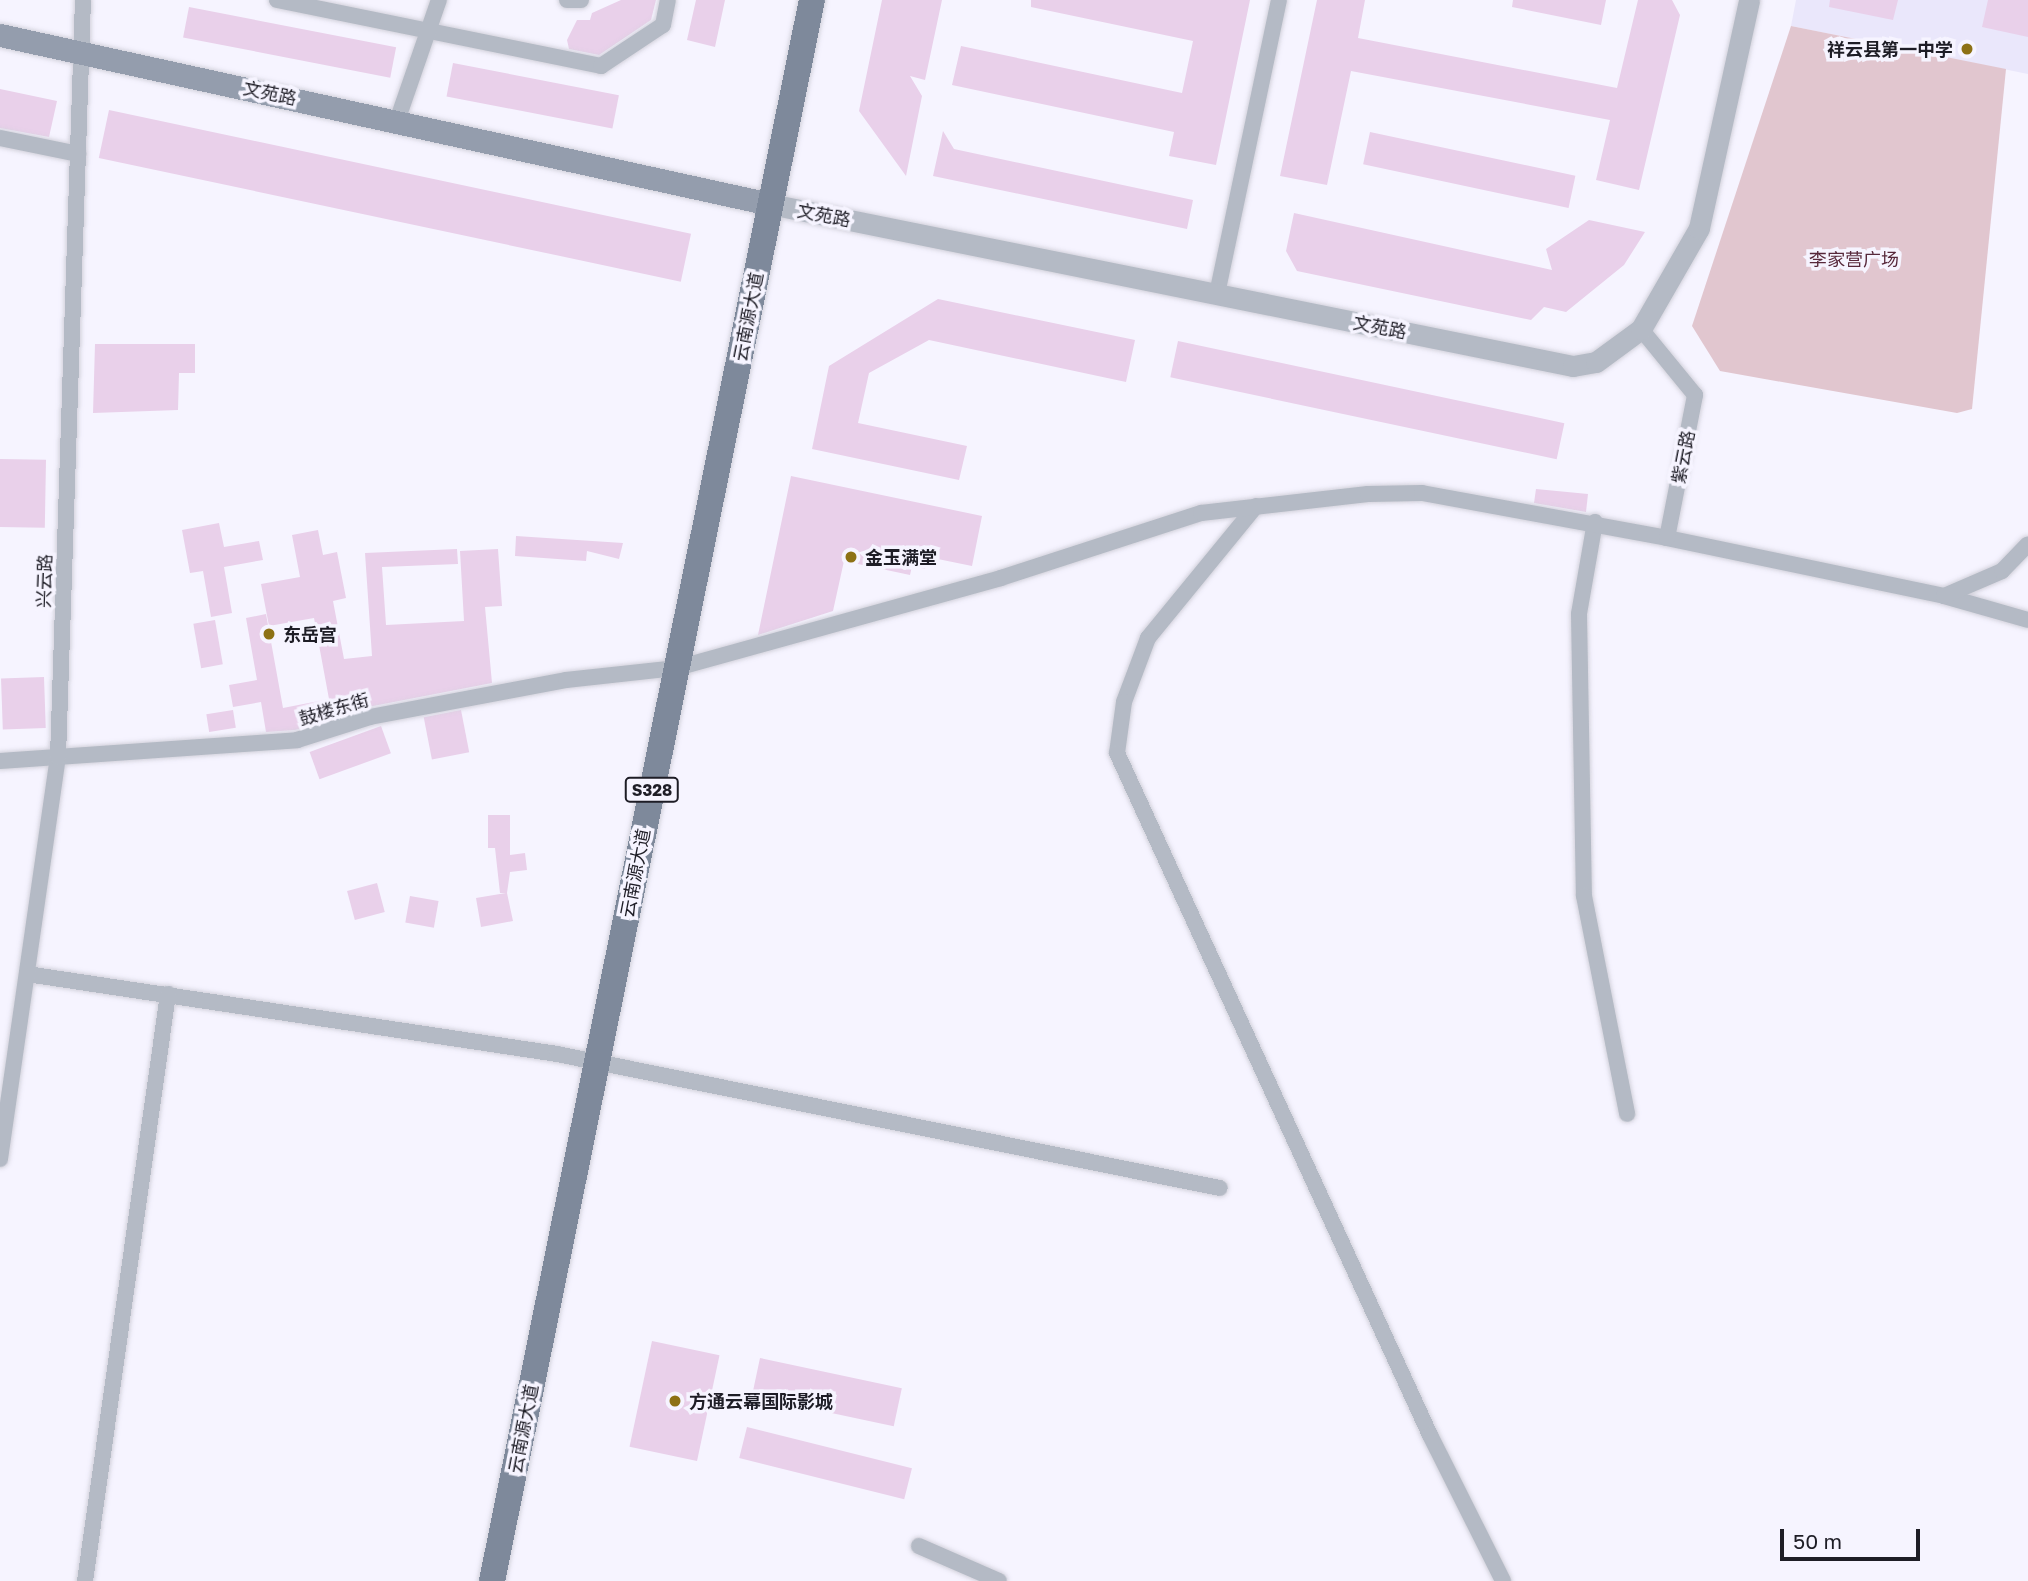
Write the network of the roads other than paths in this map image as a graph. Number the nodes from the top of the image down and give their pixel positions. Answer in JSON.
{"nodes":[{"id":1,"x":83,"y":0,"type":"edge"},
{"id":2,"x":277,"y":0,"type":"edge"},
{"id":3,"x":439,"y":0,"type":"edge"},
{"id":4,"x":567,"y":0,"type":"edge"},
{"id":5,"x":581,"y":0,"type":"edge"},
{"id":6,"x":668,"y":0,"type":"edge"},
{"id":7,"x":812,"y":0,"type":"edge"},
{"id":8,"x":1279,"y":0,"type":"edge"},
{"id":9,"x":1749,"y":0,"type":"edge"},
{"id":10,"x":432,"y":32,"type":"junction"},
{"id":11,"x":0,"y":35,"type":"edge"},
{"id":12,"x":82,"y":52,"type":"junction"},
{"id":13,"x":397,"y":121,"type":"junction"},
{"id":14,"x":0,"y":138,"type":"edge"},
{"id":15,"x":78,"y":154,"type":"junction"},
{"id":16,"x":770,"y":204,"type":"junction"},
{"id":17,"x":1217,"y":295,"type":"junction"},
{"id":18,"x":1641,"y":329,"type":"junction"},
{"id":19,"x":1256,"y":506,"type":"junction"},
{"id":20,"x":1595,"y":522,"type":"junction"},
{"id":21,"x":1667,"y":538,"type":"junction"},
{"id":22,"x":2028,"y":544,"type":"edge"},
{"id":23,"x":1944,"y":596,"type":"junction"},
{"id":24,"x":2028,"y":620,"type":"edge"},
{"id":25,"x":677,"y":668,"type":"junction"},
{"id":26,"x":58,"y":757,"type":"junction"},
{"id":27,"x":0,"y":761,"type":"edge"},
{"id":28,"x":27,"y":974,"type":"junction"},
{"id":29,"x":168,"y":994,"type":"junction"},
{"id":30,"x":597,"y":1062,"type":"junction"},
{"id":31,"x":1627,"y":1114,"type":"dead end"},
{"id":32,"x":0,"y":1159,"type":"edge"},
{"id":33,"x":1220,"y":1188,"type":"dead end"},
{"id":34,"x":919,"y":1546,"type":"dead end"},
{"id":35,"x":85,"y":1581,"type":"edge"},
{"id":36,"x":492,"y":1581,"type":"edge"},
{"id":37,"x":999,"y":1581,"type":"edge"},
{"id":38,"x":1503,"y":1581,"type":"edge"}],
"edges":[{"from":1,"to":12,"type":"street","name":"兴云路"},
{"from":2,"to":10,"type":"street"},
{"from":3,"to":10,"type":"street"},
{"from":4,"to":5,"type":"street"},
{"from":6,"to":10,"type":"street"},
{"from":7,"to":16,"type":"main road","name":"云南源大道","number":"S328"},
{"from":8,"to":17,"type":"street"},
{"from":9,"to":18,"type":"street"},
{"from":10,"to":13,"type":"street"},
{"from":11,"to":12,"type":"main road","name":"文苑路"},
{"from":12,"to":13,"type":"main road","name":"文苑路"},
{"from":12,"to":15,"type":"street","name":"兴云路"},
{"from":13,"to":16,"type":"main road","name":"文苑路"},
{"from":14,"to":15,"type":"street"},
{"from":15,"to":26,"type":"street","name":"兴云路"},
{"from":16,"to":17,"type":"street","name":"文苑路"},
{"from":16,"to":25,"type":"main road","name":"云南源大道","number":"S328"},
{"from":17,"to":18,"type":"street","name":"文苑路"},
{"from":18,"to":21,"type":"street","name":"紫云路"},
{"from":19,"to":20,"type":"street"},
{"from":19,"to":25,"type":"street","name":"鼓楼东街"},
{"from":19,"to":38,"type":"street"},
{"from":20,"to":21,"type":"street"},
{"from":20,"to":31,"type":"street"},
{"from":21,"to":23,"type":"street"},
{"from":22,"to":23,"type":"street"},
{"from":23,"to":24,"type":"street"},
{"from":25,"to":26,"type":"street","name":"鼓楼东街"},
{"from":25,"to":30,"type":"main road","name":"云南源大道","number":"S328"},
{"from":26,"to":27,"type":"street","name":"鼓楼东街"},
{"from":26,"to":28,"type":"street","name":"兴云路"},
{"from":28,"to":29,"type":"street"},
{"from":28,"to":32,"type":"street","name":"兴云路"},
{"from":29,"to":30,"type":"street"},
{"from":29,"to":35,"type":"street"},
{"from":30,"to":33,"type":"street"},
{"from":30,"to":36,"type":"main road","name":"云南源大道","number":"S328"},
{"from":34,"to":37,"type":"street"}]}
